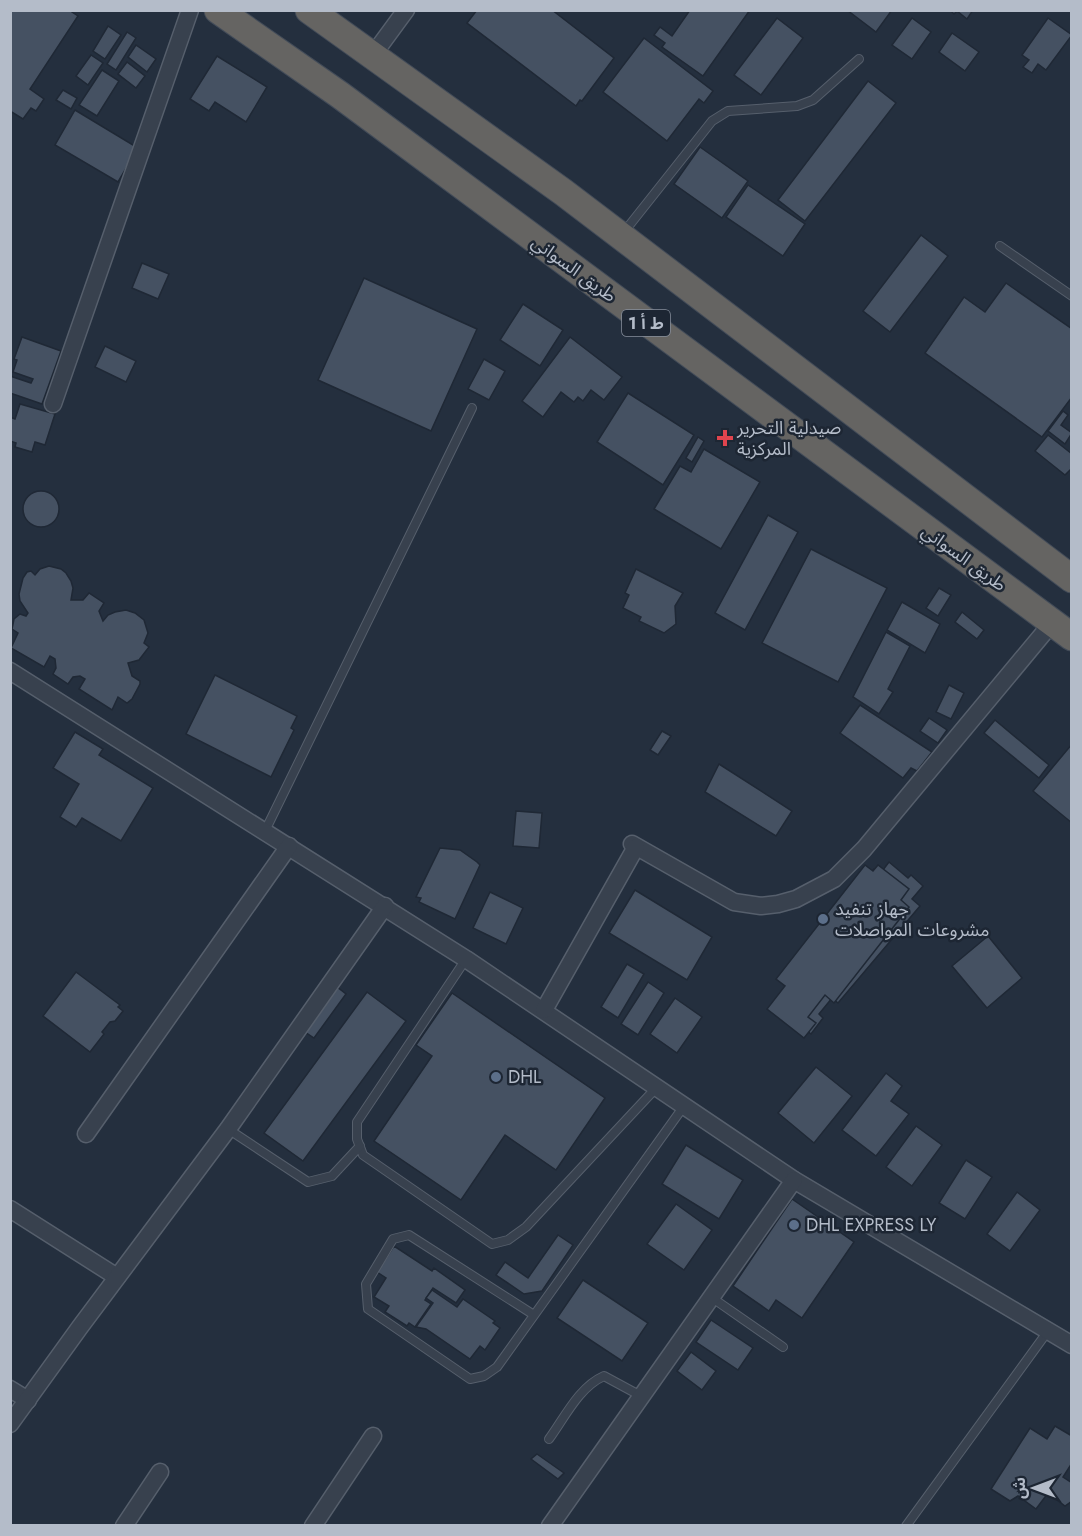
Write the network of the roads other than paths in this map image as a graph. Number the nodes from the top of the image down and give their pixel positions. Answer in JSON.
{"nodes":[{"id":1,"x":190,"y":10,"type":"edge"},
{"id":2,"x":218,"y":10,"type":"edge"},
{"id":3,"x":309,"y":10,"type":"edge"},
{"id":4,"x":406,"y":10,"type":"edge"},
{"id":5,"x":373,"y":55,"type":"junction"},
{"id":6,"x":859,"y":59,"type":"dead end"},
{"id":7,"x":620,"y":236,"type":"junction"},
{"id":8,"x":1000,"y":246,"type":"dead end"},
{"id":9,"x":1071,"y":296,"type":"edge"},
{"id":10,"x":53,"y":404,"type":"dead end"},
{"id":11,"x":472,"y":408,"type":"dead end"},
{"id":12,"x":1071,"y":579,"type":"edge"},
{"id":13,"x":1062,"y":630,"type":"edge"},
{"id":14,"x":10,"y":671,"type":"edge"},
{"id":15,"x":264,"y":831,"type":"junction"},
{"id":16,"x":289,"y":846,"type":"junction"},
{"id":17,"x":385,"y":906,"type":"junction"},
{"id":18,"x":466,"y":959,"type":"junction"},
{"id":19,"x":544,"y":1010,"type":"junction"},
{"id":20,"x":657,"y":1087,"type":"junction"},
{"id":21,"x":684,"y":1106,"type":"junction"},
{"id":22,"x":228,"y":1129,"type":"junction"},
{"id":23,"x":86,"y":1134,"type":"dead end"},
{"id":24,"x":360,"y":1146,"type":"junction"},
{"id":25,"x":794,"y":1180,"type":"junction"},
{"id":26,"x":10,"y":1209,"type":"edge"},
{"id":27,"x":117,"y":1277,"type":"junction"},
{"id":28,"x":711,"y":1297,"type":"junction"},
{"id":29,"x":534,"y":1315,"type":"junction"},
{"id":30,"x":1048,"y":1331,"type":"junction"},
{"id":31,"x":1071,"y":1345,"type":"edge"},
{"id":32,"x":783,"y":1347,"type":"dead end"},
{"id":33,"x":10,"y":1389,"type":"edge"},
{"id":34,"x":641,"y":1396,"type":"junction"},
{"id":35,"x":28,"y":1400,"type":"junction"},
{"id":36,"x":10,"y":1424,"type":"edge"},
{"id":37,"x":373,"y":1436,"type":"dead end"},
{"id":38,"x":549,"y":1439,"type":"dead end"},
{"id":39,"x":160,"y":1472,"type":"dead end"},
{"id":40,"x":124,"y":1526,"type":"edge"},
{"id":41,"x":313,"y":1526,"type":"edge"},
{"id":42,"x":550,"y":1526,"type":"edge"},
{"id":43,"x":906,"y":1526,"type":"edge"}],
"edges":[{"from":1,"to":10,"type":"street"},
{"from":2,"to":13,"type":"highway","name":"طريق السواني","number":"ط أ 1"},
{"from":3,"to":5,"type":"highway"},
{"from":4,"to":5,"type":"street"},
{"from":5,"to":7,"type":"highway"},
{"from":6,"to":7,"type":"lane"},
{"from":7,"to":12,"type":"highway"},
{"from":8,"to":9,"type":"lane"},
{"from":11,"to":15,"type":"lane"},
{"from":13,"to":19,"type":"street"},
{"from":14,"to":15,"type":"street"},
{"from":15,"to":16,"type":"street"},
{"from":16,"to":17,"type":"street"},
{"from":16,"to":23,"type":"street"},
{"from":17,"to":18,"type":"street"},
{"from":17,"to":22,"type":"street"},
{"from":18,"to":19,"type":"street"},
{"from":18,"to":24,"type":"lane"},
{"from":19,"to":20,"type":"street"},
{"from":20,"to":21,"type":"street"},
{"from":20,"to":24,"type":"lane"},
{"from":21,"to":25,"type":"street"},
{"from":21,"to":29,"type":"lane"},
{"from":22,"to":24,"type":"lane"},
{"from":22,"to":27,"type":"street"},
{"from":25,"to":28,"type":"street"},
{"from":25,"to":30,"type":"street"},
{"from":26,"to":27,"type":"street"},
{"from":27,"to":35,"type":"street"},
{"from":28,"to":32,"type":"lane"},
{"from":28,"to":34,"type":"street"},
{"from":29,"to":29,"type":"lane"},
{"from":30,"to":31,"type":"street"},
{"from":30,"to":43,"type":"lane"},
{"from":33,"to":35,"type":"street"},
{"from":34,"to":38,"type":"lane"},
{"from":34,"to":42,"type":"street"},
{"from":35,"to":36,"type":"street"},
{"from":37,"to":41,"type":"street"},
{"from":39,"to":40,"type":"street"}]}
